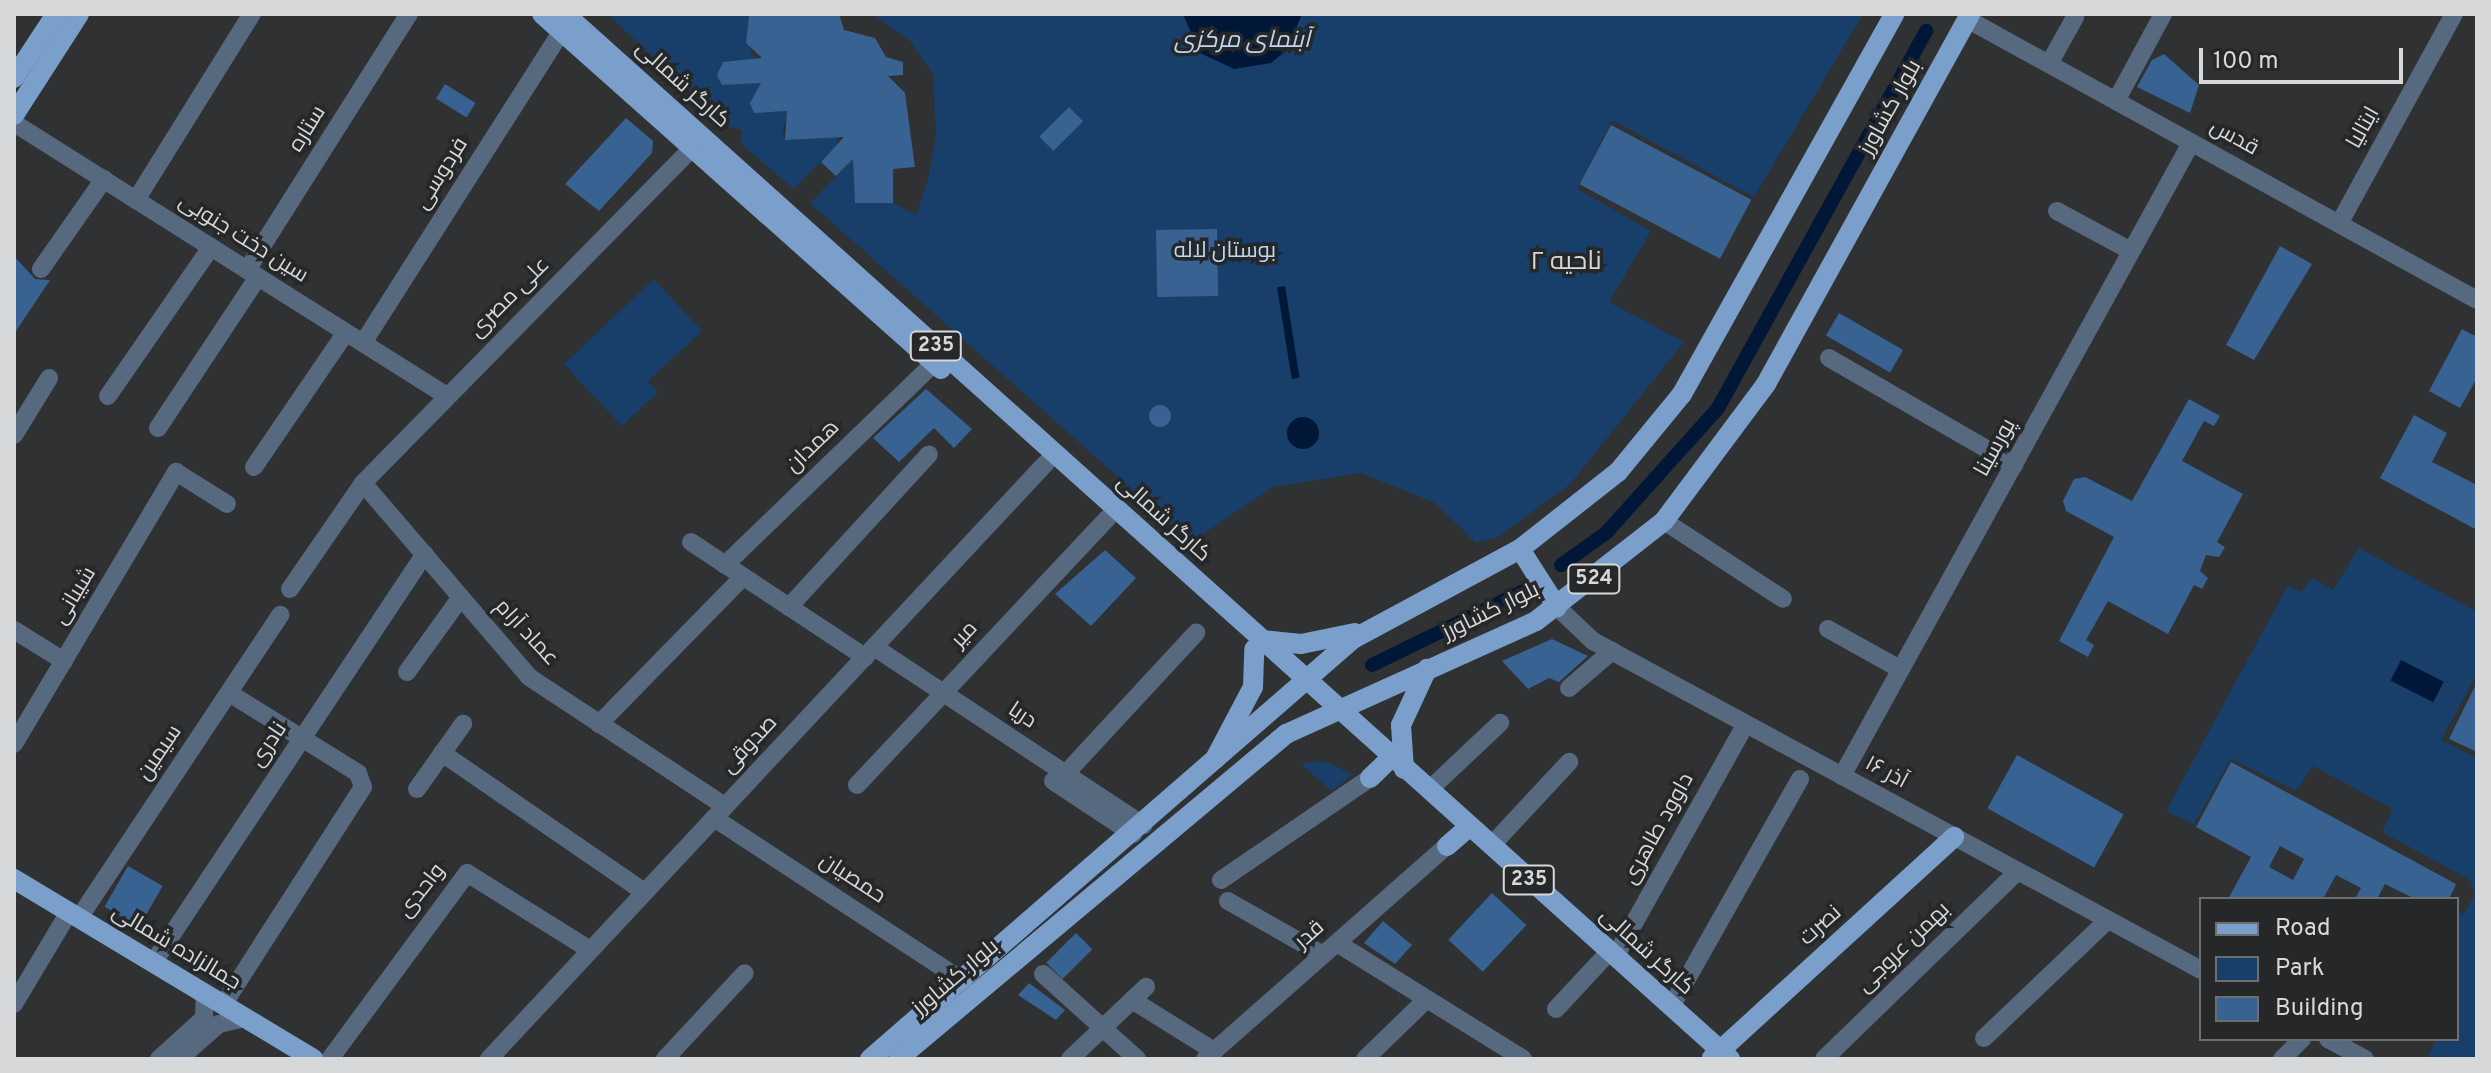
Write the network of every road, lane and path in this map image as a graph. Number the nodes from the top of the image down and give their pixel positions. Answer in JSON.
{"nodes":[{"id":1,"x":56,"y":14,"type":"edge"},
{"id":2,"x":79,"y":14,"type":"edge"},
{"id":3,"x":252,"y":14,"type":"edge"},
{"id":4,"x":409,"y":14,"type":"edge"},
{"id":5,"x":542,"y":14,"type":"edge"},
{"id":6,"x":1894,"y":14,"type":"edge"},
{"id":7,"x":2163,"y":14,"type":"edge"},
{"id":8,"x":2454,"y":14,"type":"edge"},
{"id":9,"x":1965,"y":16,"type":"edge"},
{"id":10,"x":2075,"y":17,"type":"dead end"},
{"id":11,"x":566,"y":21,"type":"edge"},
{"id":12,"x":2049,"y":64,"type":"junction"},
{"id":13,"x":14,"y":78,"type":"edge"},
{"id":14,"x":2116,"y":101,"type":"junction"},
{"id":15,"x":14,"y":115,"type":"edge"},
{"id":16,"x":14,"y":123,"type":"edge"},
{"id":17,"x":698,"y":142,"type":"junction"},
{"id":18,"x":2191,"y":143,"type":"junction"},
{"id":19,"x":104,"y":179,"type":"junction"},
{"id":20,"x":136,"y":200,"type":"junction"},
{"id":21,"x":2057,"y":211,"type":"dead end"},
{"id":22,"x":2339,"y":224,"type":"junction"},
{"id":23,"x":211,"y":247,"type":"junction"},
{"id":24,"x":2131,"y":251,"type":"junction"},
{"id":25,"x":41,"y":269,"type":"dead end"},
{"id":26,"x":252,"y":273,"type":"junction"},
{"id":27,"x":2474,"y":292,"type":"edge"},
{"id":28,"x":346,"y":332,"type":"junction"},
{"id":29,"x":363,"y":343,"type":"junction"},
{"id":30,"x":939,"y":358,"type":"junction"},
{"id":31,"x":1829,"y":358,"type":"dead end"},
{"id":32,"x":49,"y":378,"type":"dead end"},
{"id":33,"x":108,"y":396,"type":"dead end"},
{"id":34,"x":447,"y":396,"type":"junction"},
{"id":35,"x":158,"y":428,"type":"dead end"},
{"id":36,"x":14,"y":435,"type":"edge"},
{"id":37,"x":929,"y":454,"type":"dead end"},
{"id":38,"x":1050,"y":458,"type":"junction"},
{"id":39,"x":2014,"y":465,"type":"junction"},
{"id":40,"x":254,"y":467,"type":"dead end"},
{"id":41,"x":363,"y":483,"type":"junction"},
{"id":42,"x":227,"y":504,"type":"dead end"},
{"id":43,"x":1112,"y":514,"type":"junction"},
{"id":44,"x":1664,"y":521,"type":"junction"},
{"id":45,"x":691,"y":542,"type":"dead end"},
{"id":46,"x":1520,"y":549,"type":"junction"},
{"id":47,"x":425,"y":554,"type":"junction"},
{"id":48,"x":725,"y":565,"type":"junction"},
{"id":49,"x":743,"y":577,"type":"junction"},
{"id":50,"x":290,"y":589,"type":"dead end"},
{"id":51,"x":461,"y":597,"type":"junction"},
{"id":52,"x":1783,"y":599,"type":"dead end"},
{"id":53,"x":789,"y":607,"type":"junction"},
{"id":54,"x":1557,"y":607,"type":"junction"},
{"id":55,"x":280,"y":615,"type":"dead end"},
{"id":56,"x":1828,"y":629,"type":"dead end"},
{"id":57,"x":14,"y":630,"type":"edge"},
{"id":58,"x":1363,"y":631,"type":"junction"},
{"id":59,"x":1196,"y":633,"type":"dead end"},
{"id":60,"x":1258,"y":644,"type":"junction"},
{"id":61,"x":1612,"y":651,"type":"junction"},
{"id":62,"x":869,"y":652,"type":"junction"},
{"id":63,"x":64,"y":661,"type":"junction"},
{"id":64,"x":1427,"y":669,"type":"junction"},
{"id":65,"x":1900,"y":669,"type":"junction"},
{"id":66,"x":407,"y":672,"type":"dead end"},
{"id":67,"x":1303,"y":684,"type":"junction"},
{"id":68,"x":1569,"y":688,"type":"dead end"},
{"id":69,"x":229,"y":693,"type":"junction"},
{"id":70,"x":943,"y":693,"type":"junction"},
{"id":71,"x":1338,"y":709,"type":"junction"},
{"id":72,"x":1500,"y":723,"type":"dead end"},
{"id":73,"x":463,"y":724,"type":"dead end"},
{"id":74,"x":599,"y":724,"type":"junction"},
{"id":75,"x":1746,"y":724,"type":"junction"},
{"id":76,"x":302,"y":739,"type":"junction"},
{"id":77,"x":14,"y":744,"type":"edge"},
{"id":78,"x":442,"y":753,"type":"junction"},
{"id":79,"x":1569,"y":762,"type":"dead end"},
{"id":80,"x":1398,"y":763,"type":"junction"},
{"id":81,"x":1211,"y":767,"type":"junction"},
{"id":82,"x":1842,"y":776,"type":"junction"},
{"id":83,"x":1370,"y":778,"type":"joint"},
{"id":84,"x":1061,"y":779,"type":"junction"},
{"id":85,"x":1800,"y":779,"type":"dead end"},
{"id":86,"x":857,"y":785,"type":"dead end"},
{"id":87,"x":417,"y":789,"type":"dead end"},
{"id":88,"x":1429,"y":790,"type":"junction"},
{"id":89,"x":720,"y":812,"type":"junction"},
{"id":90,"x":1469,"y":827,"type":"junction"},
{"id":91,"x":1138,"y":830,"type":"junction"},
{"id":92,"x":1954,"y":837,"type":"junction"},
{"id":93,"x":1447,"y":846,"type":"joint"},
{"id":94,"x":1491,"y":846,"type":"junction"},
{"id":95,"x":2018,"y":871,"type":"junction"},
{"id":96,"x":14,"y":879,"type":"edge"},
{"id":97,"x":1221,"y":880,"type":"dead end"},
{"id":98,"x":644,"y":892,"type":"junction"},
{"id":99,"x":1228,"y":901,"type":"dead end"},
{"id":100,"x":74,"y":915,"type":"junction"},
{"id":101,"x":2108,"y":920,"type":"junction"},
{"id":102,"x":1330,"y":949,"type":"junction"},
{"id":103,"x":590,"y":950,"type":"junction"},
{"id":104,"x":1612,"y":954,"type":"junction"},
{"id":105,"x":153,"y":963,"type":"junction"},
{"id":106,"x":2199,"y":969,"type":"edge"},
{"id":107,"x":745,"y":973,"type":"dead end"},
{"id":108,"x":1043,"y":974,"type":"dead end"},
{"id":109,"x":963,"y":981,"type":"junction"},
{"id":110,"x":1146,"y":987,"type":"dead end"},
{"id":111,"x":214,"y":999,"type":"junction"},
{"id":112,"x":1427,"y":999,"type":"junction"},
{"id":113,"x":1132,"y":1000,"type":"junction"},
{"id":114,"x":14,"y":1004,"type":"edge"},
{"id":115,"x":1671,"y":1007,"type":"junction"},
{"id":116,"x":1556,"y":1009,"type":"dead end"},
{"id":117,"x":245,"y":1018,"type":"junction"},
{"id":118,"x":1102,"y":1028,"type":"junction"},
{"id":119,"x":1984,"y":1038,"type":"dead end"},
{"id":120,"x":2300,"y":1041,"type":"edge"},
{"id":121,"x":2332,"y":1041,"type":"edge"},
{"id":122,"x":1210,"y":1055,"type":"edge"},
{"id":123,"x":1720,"y":1056,"type":"edge"},
{"id":124,"x":159,"y":1059,"type":"edge"},
{"id":125,"x":179,"y":1059,"type":"edge"},
{"id":126,"x":313,"y":1059,"type":"edge"},
{"id":127,"x":330,"y":1059,"type":"edge"},
{"id":128,"x":489,"y":1059,"type":"edge"},
{"id":129,"x":665,"y":1059,"type":"edge"},
{"id":130,"x":870,"y":1059,"type":"edge"},
{"id":131,"x":898,"y":1059,"type":"edge"},
{"id":132,"x":1070,"y":1059,"type":"edge"},
{"id":133,"x":1137,"y":1059,"type":"edge"},
{"id":134,"x":1365,"y":1059,"type":"edge"},
{"id":135,"x":1522,"y":1059,"type":"edge"},
{"id":136,"x":1824,"y":1059,"type":"edge"},
{"id":137,"x":2282,"y":1059,"type":"edge"},
{"id":138,"x":2365,"y":1059,"type":"edge"}],
"edges":[{"from":1,"to":13,"type":"main road"},
{"from":2,"to":15,"type":"main road"},
{"from":3,"to":20,"type":"street"},
{"from":4,"to":26,"type":"street","name":"ستاره"},
{"from":5,"to":11,"type":"main road","name":"کارگر شمالی"},
{"from":6,"to":46,"type":"main road","name":"بلوار کشاورز"},
{"from":7,"to":14,"type":"street"},
{"from":8,"to":22,"type":"street","name":"ایتالیا"},
{"from":9,"to":12,"type":"street","name":"قدس"},
{"from":9,"to":44,"type":"main road","name":"بلوار کشاورز","number":"524"},
{"from":10,"to":12,"type":"street"},
{"from":11,"to":17,"type":"main road","name":"کارگر شمالی","number":"235"},
{"from":11,"to":29,"type":"street","name":"فردوسی"},
{"from":12,"to":14,"type":"street","name":"قدس"},
{"from":14,"to":18,"type":"street","name":"قدس"},
{"from":16,"to":19,"type":"street","name":"سین دخت جنوبی"},
{"from":17,"to":30,"type":"main road","name":"کارگر شمالی","number":"235"},
{"from":17,"to":34,"type":"street","name":"علی مصری"},
{"from":18,"to":22,"type":"street","name":"قدس"},
{"from":18,"to":24,"type":"street","name":"پورسینا"},
{"from":19,"to":20,"type":"street","name":"سین دخت جنوبی"},
{"from":19,"to":25,"type":"street"},
{"from":20,"to":23,"type":"street","name":"سین دخت جنوبی"},
{"from":21,"to":24,"type":"street"},
{"from":22,"to":27,"type":"street","name":"قدس"},
{"from":23,"to":26,"type":"street","name":"سین دخت جنوبی"},
{"from":23,"to":33,"type":"street"},
{"from":24,"to":39,"type":"street","name":"پورسینا"},
{"from":26,"to":28,"type":"street","name":"سین دخت جنوبی"},
{"from":26,"to":35,"type":"street","name":"ستاره"},
{"from":28,"to":29,"type":"street","name":"سین دخت جنوبی"},
{"from":28,"to":40,"type":"street"},
{"from":29,"to":34,"type":"street","name":"سین دخت جنوبی"},
{"from":30,"to":38,"type":"main road","name":"کارگر شمالی"},
{"from":30,"to":48,"type":"street","name":"همدان"},
{"from":31,"to":39,"type":"street"},
{"from":32,"to":36,"type":"street"},
{"from":34,"to":41,"type":"street","name":"علی مصری"},
{"from":37,"to":53,"type":"street"},
{"from":38,"to":43,"type":"main road","name":"کارگر شمالی"},
{"from":38,"to":62,"type":"street","name":"صدوقی"},
{"from":39,"to":65,"type":"street","name":"پورسینا"},
{"from":41,"to":47,"type":"street","name":"عماد آرام"},
{"from":41,"to":50,"type":"street","name":"علی مصری"},
{"from":42,"to":63,"type":"street","name":"شیبانی"},
{"from":43,"to":60,"type":"main road","name":"کارگر شمالی","number":"235"},
{"from":43,"to":70,"type":"street","name":"میر"},
{"from":44,"to":52,"type":"street"},
{"from":44,"to":54,"type":"main road","name":"بلوار کشاورز","number":"524"},
{"from":45,"to":48,"type":"street","name":"دریا"},
{"from":46,"to":54,"type":"main road"},
{"from":46,"to":58,"type":"main road","name":"بلوار کشاورز"},
{"from":47,"to":51,"type":"street","name":"عماد آرام"},
{"from":47,"to":76,"type":"street","name":"نادری"},
{"from":48,"to":49,"type":"street","name":"دریا"},
{"from":49,"to":53,"type":"street","name":"دریا"},
{"from":49,"to":74,"type":"street"},
{"from":51,"to":66,"type":"street"},
{"from":51,"to":74,"type":"street","name":"عماد آرام"},
{"from":53,"to":62,"type":"street","name":"دریا"},
{"from":54,"to":61,"type":"street","name":"۱۶ آذر"},
{"from":54,"to":64,"type":"main road","name":"بلوار کشاورز","number":"524"},
{"from":55,"to":69,"type":"street","name":"سیمین"},
{"from":56,"to":65,"type":"street"},
{"from":57,"to":63,"type":"street"},
{"from":58,"to":60,"type":"main road"},
{"from":58,"to":67,"type":"main road","name":"بلوار کشاورز"},
{"from":59,"to":84,"type":"street"},
{"from":60,"to":67,"type":"main road","name":"کارگر شمالی","number":"235"},
{"from":60,"to":81,"type":"main road"},
{"from":61,"to":68,"type":"street"},
{"from":61,"to":75,"type":"street","name":"۱۶ آذر"},
{"from":62,"to":70,"type":"street","name":"دریا"},
{"from":62,"to":89,"type":"street","name":"صدوقی"},
{"from":63,"to":77,"type":"street","name":"شیبانی"},
{"from":64,"to":71,"type":"main road","name":"بلوار کشاورز","number":"524"},
{"from":64,"to":80,"type":"main road"},
{"from":65,"to":82,"type":"street","name":"پورسینا"},
{"from":67,"to":71,"type":"main road","name":"کارگر شمالی","number":"235"},
{"from":67,"to":81,"type":"main road","name":"بلوار کشاورز"},
{"from":69,"to":76,"type":"street"},
{"from":69,"to":100,"type":"street","name":"سیمین"},
{"from":70,"to":84,"type":"street","name":"دریا"},
{"from":70,"to":86,"type":"street","name":"میر"},
{"from":71,"to":80,"type":"main road","name":"کارگر شمالی","number":"235"},
{"from":71,"to":131,"type":"main road","name":"بلوار کشاورز","number":"524"},
{"from":72,"to":88,"type":"street"},
{"from":73,"to":78,"type":"street"},
{"from":74,"to":89,"type":"street","name":"عماد آرام"},
{"from":75,"to":82,"type":"street","name":"۱۶ آذر"},
{"from":75,"to":104,"type":"street","name":"داوود طاهری"},
{"from":76,"to":105,"type":"street","name":"نادری"},
{"from":76,"to":111,"type":"street"},
{"from":78,"to":87,"type":"street"},
{"from":78,"to":98,"type":"street"},
{"from":79,"to":94,"type":"street"},
{"from":80,"to":83,"type":"main road"},
{"from":80,"to":88,"type":"main road","name":"کارگر شمالی","number":"235"},
{"from":81,"to":91,"type":"main road","name":"بلوار کشاورز"},
{"from":82,"to":92,"type":"street","name":"۱۶ آذر"},
{"from":83,"to":97,"type":"street"},
{"from":84,"to":91,"type":"street","name":"دریا"},
{"from":85,"to":115,"type":"street"},
{"from":88,"to":90,"type":"main road","name":"کارگر شمالی","number":"235"},
{"from":89,"to":98,"type":"street","name":"صدوقی"},
{"from":89,"to":109,"type":"street","name":"حمصیان"},
{"from":90,"to":93,"type":"main road"},
{"from":90,"to":94,"type":"main road","name":"کارگر شمالی","number":"235"},
{"from":91,"to":109,"type":"main road","name":"بلوار کشاورز"},
{"from":92,"to":95,"type":"street","name":"۱۶ آذر"},
{"from":92,"to":123,"type":"main road","name":"نصرت"},
{"from":93,"to":102,"type":"street","name":"قدر"},
{"from":94,"to":104,"type":"main road","name":"کارگر شمالی","number":"235"},
{"from":95,"to":101,"type":"street","name":"۱۶ آذر"},
{"from":95,"to":136,"type":"street","name":"بهمن عروجی"},
{"from":96,"to":100,"type":"main road","name":"جمالزاده شمالی"},
{"from":98,"to":103,"type":"street","name":"صدوقی"},
{"from":99,"to":102,"type":"street"},
{"from":100,"to":105,"type":"main road","name":"جمالزاده شمالی"},
{"from":100,"to":114,"type":"street","name":"سیمین"},
{"from":101,"to":106,"type":"street","name":"۱۶ آذر"},
{"from":101,"to":119,"type":"street"},
{"from":102,"to":112,"type":"street"},
{"from":102,"to":122,"type":"street","name":"قدر"},
{"from":103,"to":127,"type":"street","name":"واحدی"},
{"from":103,"to":128,"type":"street","name":"صدوقی"},
{"from":104,"to":115,"type":"main road","name":"کارگر شمالی","number":"235"},
{"from":104,"to":116,"type":"street","name":"داوود طاهری"},
{"from":105,"to":111,"type":"main road","name":"جمالزاده شمالی"},
{"from":107,"to":129,"type":"street"},
{"from":108,"to":118,"type":"street"},
{"from":109,"to":130,"type":"main road","name":"بلوار کشاورز"},
{"from":110,"to":113,"type":"street"},
{"from":111,"to":117,"type":"main road","name":"جمالزاده شمالی"},
{"from":111,"to":124,"type":"street"},
{"from":112,"to":134,"type":"street"},
{"from":112,"to":135,"type":"street"},
{"from":113,"to":118,"type":"street"},
{"from":113,"to":122,"type":"street"},
{"from":115,"to":123,"type":"main road","name":"کارگر شمالی","number":"235"},
{"from":117,"to":125,"type":"street"},
{"from":117,"to":126,"type":"main road","name":"جمالزاده شمالی"},
{"from":118,"to":132,"type":"street"},
{"from":118,"to":133,"type":"street"},
{"from":120,"to":137,"type":"street"},
{"from":121,"to":138,"type":"street"}]}
